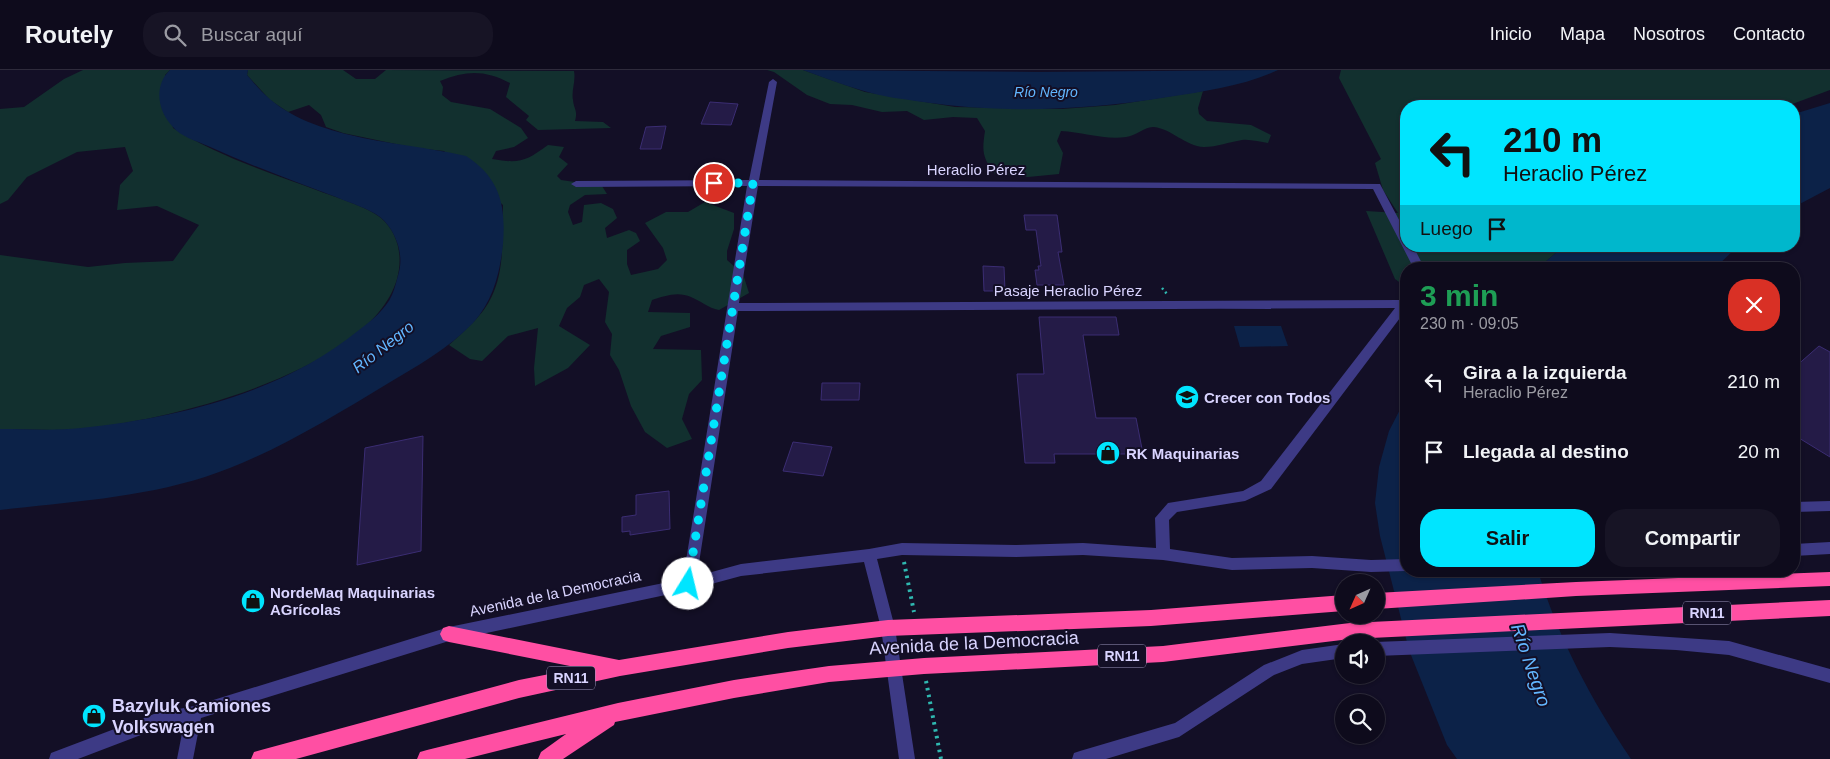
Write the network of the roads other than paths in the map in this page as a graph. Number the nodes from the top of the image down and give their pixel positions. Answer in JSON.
{"nodes":[{"id":1,"x":773,"y":82,"type":"dead end"},
{"id":2,"x":753,"y":183,"type":"junction"},
{"id":3,"x":576,"y":184,"type":"dead end"},
{"id":4,"x":1400,"y":232,"type":"edge"},
{"id":5,"x":1400,"y":303,"type":"edge"},
{"id":6,"x":733,"y":307,"type":"junction"},
{"id":7,"x":1400,"y":310,"type":"edge"},
{"id":8,"x":1830,"y":506,"type":"edge"},
{"id":9,"x":1800,"y":507,"type":"edge"},
{"id":10,"x":1830,"y":548,"type":"edge"},
{"id":11,"x":1800,"y":550,"type":"edge"},
{"id":12,"x":1163,"y":554,"type":"junction"},
{"id":13,"x":869,"y":555,"type":"junction"},
{"id":14,"x":1400,"y":565,"type":"edge"},
{"id":15,"x":1830,"y":579,"type":"edge"},
{"id":16,"x":688,"y":584,"type":"junction"},
{"id":17,"x":1385,"y":600,"type":"edge"},
{"id":18,"x":1335,"y":603,"type":"edge"},
{"id":19,"x":1830,"y":608,"type":"edge"},
{"id":20,"x":888,"y":628,"type":"junction"},
{"id":21,"x":450,"y":634,"type":"junction"},
{"id":22,"x":1385,"y":649,"type":"edge"},
{"id":23,"x":1335,"y":653,"type":"edge"},
{"id":24,"x":620,"y":668,"type":"junction"},
{"id":25,"x":894,"y":668,"type":"junction"},
{"id":26,"x":1830,"y":676,"type":"edge"},
{"id":27,"x":618,"y":712,"type":"junction"},
{"id":28,"x":194,"y":713,"type":"junction"},
{"id":29,"x":57,"y":759,"type":"edge"},
{"id":30,"x":185,"y":759,"type":"edge"},
{"id":31,"x":261,"y":759,"type":"edge"},
{"id":32,"x":427,"y":759,"type":"edge"},
{"id":33,"x":548,"y":759,"type":"edge"},
{"id":34,"x":907,"y":759,"type":"edge"},
{"id":35,"x":1080,"y":759,"type":"edge"}],
"edges":[{"from":1,"to":2,"type":"street"},
{"from":2,"to":3,"type":"street","name":"Heraclio Pérez"},
{"from":2,"to":4,"type":"street","name":"Heraclio Pérez"},
{"from":2,"to":6,"type":"street"},
{"from":5,"to":6,"type":"street","name":"Pasaje Heraclio Pérez"},
{"from":6,"to":16,"type":"street"},
{"from":7,"to":12,"type":"street"},
{"from":8,"to":9,"type":"street"},
{"from":10,"to":11,"type":"street"},
{"from":12,"to":13,"type":"street","name":"Avenida de la Democracia"},
{"from":12,"to":14,"type":"street","name":"Avenida de la Democracia"},
{"from":13,"to":16,"type":"street","name":"Avenida de la Democracia"},
{"from":13,"to":20,"type":"street"},
{"from":15,"to":17,"type":"highway","number":"RN11"},
{"from":16,"to":21,"type":"street","name":"Avenida de la Democracia"},
{"from":18,"to":20,"type":"highway","name":"Avenida de la Democracia","number":"RN11"},
{"from":19,"to":25,"type":"highway","name":"Avenida de la Democracia","number":"RN11"},
{"from":20,"to":24,"type":"highway","name":"Avenida de la Democracia","number":"RN11"},
{"from":20,"to":25,"type":"street"},
{"from":21,"to":24,"type":"highway"},
{"from":21,"to":28,"type":"street","name":"Avenida de la Democracia"},
{"from":22,"to":26,"type":"street"},
{"from":23,"to":35,"type":"street"},
{"from":24,"to":31,"type":"highway","name":"Avenida de la Democracia","number":"RN11"},
{"from":25,"to":27,"type":"highway","name":"Avenida de la Democracia","number":"RN11"},
{"from":25,"to":34,"type":"street"},
{"from":27,"to":32,"type":"highway","name":"Avenida de la Democracia","number":"RN11"},
{"from":27,"to":33,"type":"highway"},
{"from":28,"to":29,"type":"street","name":"Avenida de la Democracia"},
{"from":28,"to":30,"type":"street"}]}
